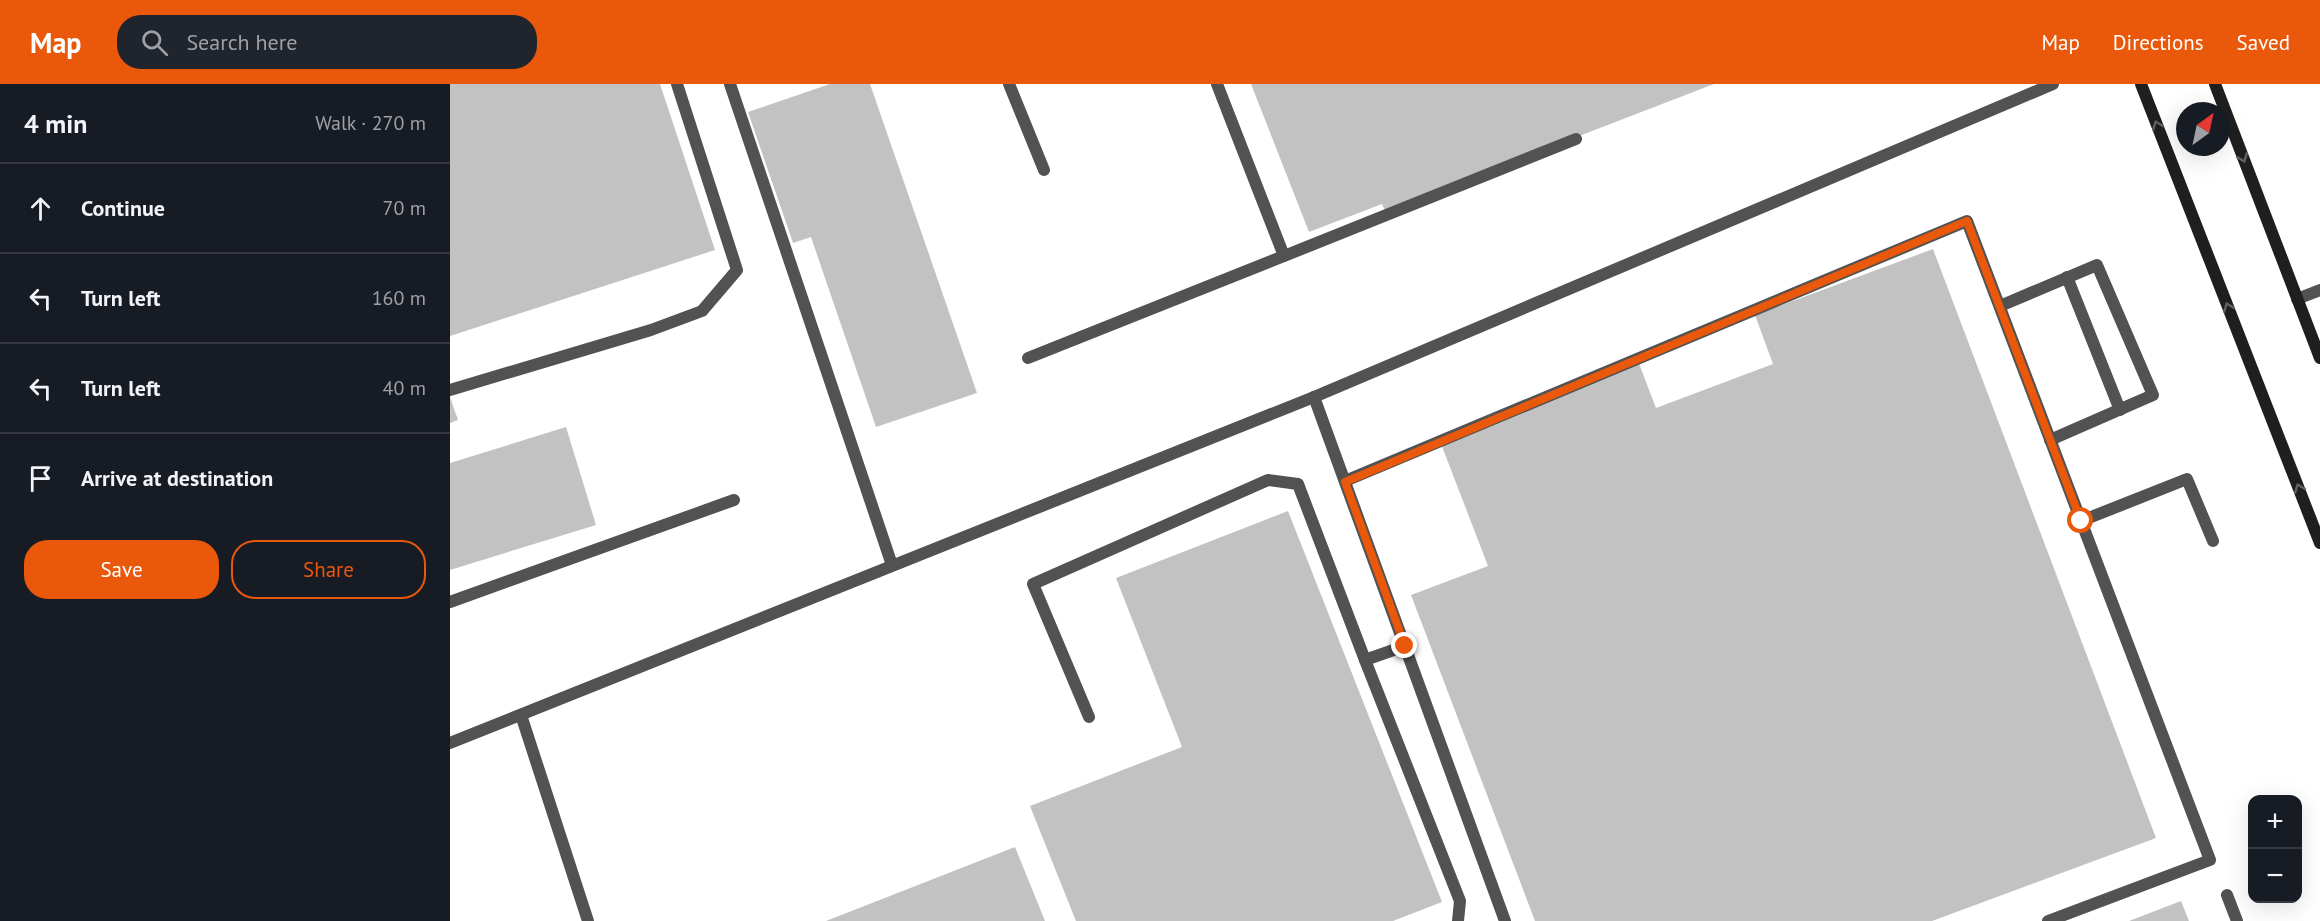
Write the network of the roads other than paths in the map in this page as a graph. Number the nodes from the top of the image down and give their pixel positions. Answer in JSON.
{"nodes":[{"id":1,"x":677,"y":84,"type":"edge"},
{"id":2,"x":730,"y":84,"type":"edge"},
{"id":3,"x":1009,"y":84,"type":"edge"},
{"id":4,"x":1217,"y":84,"type":"edge"},
{"id":5,"x":2053,"y":84,"type":"edge"},
{"id":6,"x":2141,"y":84,"type":"edge"},
{"id":7,"x":2215,"y":84,"type":"edge"},
{"id":8,"x":1576,"y":139,"type":"dead end"},
{"id":9,"x":1044,"y":170,"type":"dead end"},
{"id":10,"x":1284,"y":255,"type":"junction"},
{"id":11,"x":2067,"y":277,"type":"junction"},
{"id":12,"x":2320,"y":290,"type":"edge"},
{"id":13,"x":2297,"y":299,"type":"junction"},
{"id":14,"x":2000,"y":306,"type":"junction"},
{"id":15,"x":1028,"y":358,"type":"dead end"},
{"id":16,"x":2320,"y":358,"type":"edge"},
{"id":17,"x":450,"y":390,"type":"edge"},
{"id":18,"x":1314,"y":397,"type":"junction"},
{"id":19,"x":2120,"y":410,"type":"junction"},
{"id":20,"x":2050,"y":440,"type":"junction"},
{"id":21,"x":1345,"y":482,"type":"junction"},
{"id":22,"x":734,"y":500,"type":"dead end"},
{"id":23,"x":2081,"y":521,"type":"junction"},
{"id":24,"x":2213,"y":541,"type":"dead end"},
{"id":25,"x":2320,"y":543,"type":"edge"},
{"id":26,"x":892,"y":566,"type":"junction"},
{"id":27,"x":450,"y":602,"type":"edge"},
{"id":28,"x":1405,"y":646,"type":"junction"},
{"id":29,"x":1365,"y":660,"type":"junction"},
{"id":30,"x":521,"y":715,"type":"junction"},
{"id":31,"x":1089,"y":717,"type":"dead end"},
{"id":32,"x":450,"y":743,"type":"edge"},
{"id":33,"x":2227,"y":895,"type":"dead end"},
{"id":34,"x":588,"y":921,"type":"edge"},
{"id":35,"x":1458,"y":921,"type":"edge"},
{"id":36,"x":1505,"y":921,"type":"edge"},
{"id":37,"x":2048,"y":921,"type":"edge"},
{"id":38,"x":2237,"y":921,"type":"edge"}],
"edges":[{"from":1,"to":17,"type":"street"},
{"from":2,"to":26,"type":"street"},
{"from":3,"to":9,"type":"street"},
{"from":4,"to":10,"type":"street"},
{"from":5,"to":18,"type":"street"},
{"from":25,"to":6,"type":"street","one_way":true},
{"from":7,"to":13,"type":"street","one_way":true},
{"from":8,"to":10,"type":"street"},
{"from":10,"to":15,"type":"street"},
{"from":11,"to":14,"type":"street"},
{"from":11,"to":19,"type":"street"},
{"from":11,"to":19,"type":"street"},
{"from":12,"to":13,"type":"street"},
{"from":13,"to":16,"type":"street"},
{"from":14,"to":20,"type":"street"},
{"from":14,"to":21,"type":"street"},
{"from":18,"to":21,"type":"street"},
{"from":18,"to":26,"type":"street"},
{"from":19,"to":20,"type":"street"},
{"from":20,"to":23,"type":"street"},
{"from":21,"to":28,"type":"street"},
{"from":22,"to":27,"type":"street"},
{"from":23,"to":24,"type":"street"},
{"from":23,"to":37,"type":"street"},
{"from":26,"to":30,"type":"street"},
{"from":28,"to":29,"type":"street"},
{"from":28,"to":36,"type":"street"},
{"from":29,"to":31,"type":"street"},
{"from":29,"to":35,"type":"street"},
{"from":30,"to":32,"type":"street"},
{"from":30,"to":34,"type":"street"},
{"from":33,"to":38,"type":"street"}]}
